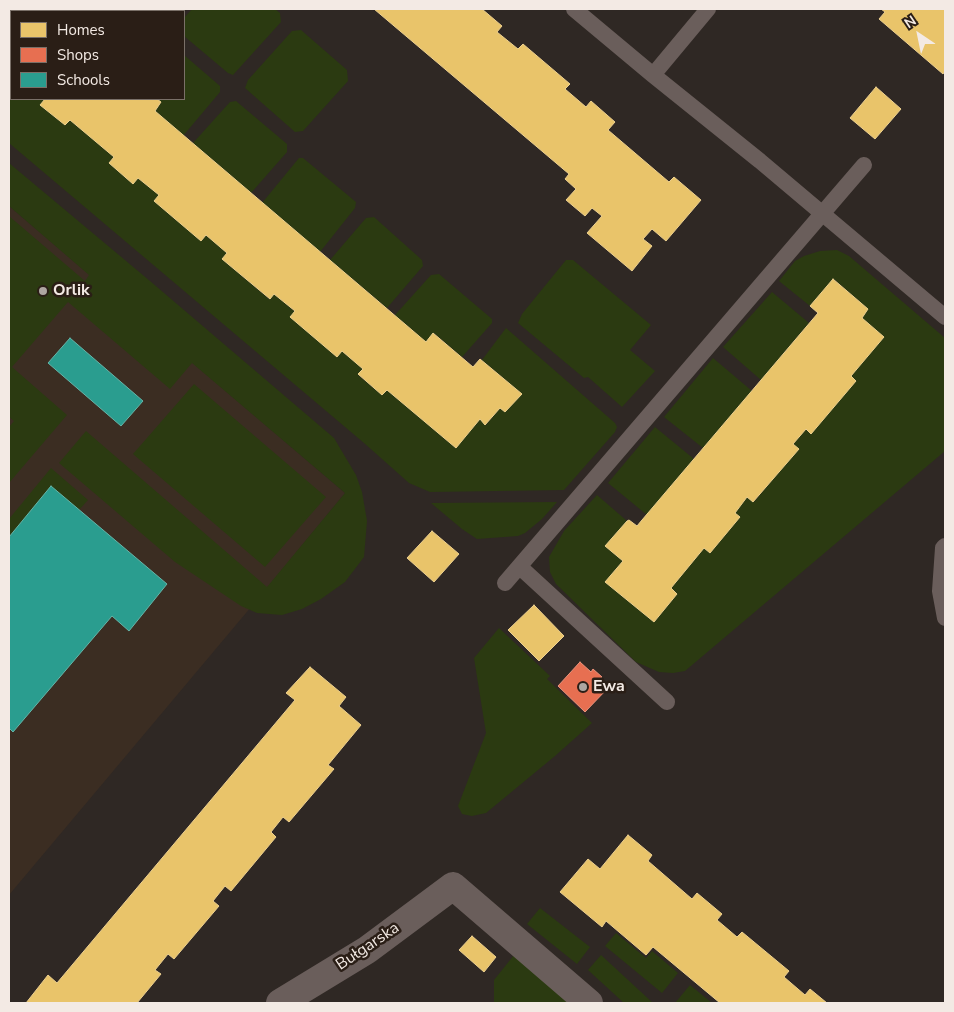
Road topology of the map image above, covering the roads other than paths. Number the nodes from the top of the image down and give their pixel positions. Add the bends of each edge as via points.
1 (574, 9) edge
2 (708, 9) edge
3 (653, 75) junction
4 (864, 165) dead end
5 (822, 214) junction
6 (945, 317) edge
7 (945, 546) edge
8 (520, 567) junction
9 (505, 583) dead end
10 (945, 618) edge
11 (667, 702) dead end
12 (280, 1003) edge
13 (589, 1003) edge

1 - 3 lane
2 - 3 lane
3 - 5 lane
4 - 5 lane
5 - 6 lane
5 - 8 lane
7 - 10 lane via 940,591
8 - 9 lane
8 - 11 lane
12 - 13 street, Bułgarska via 367,950 453,886

